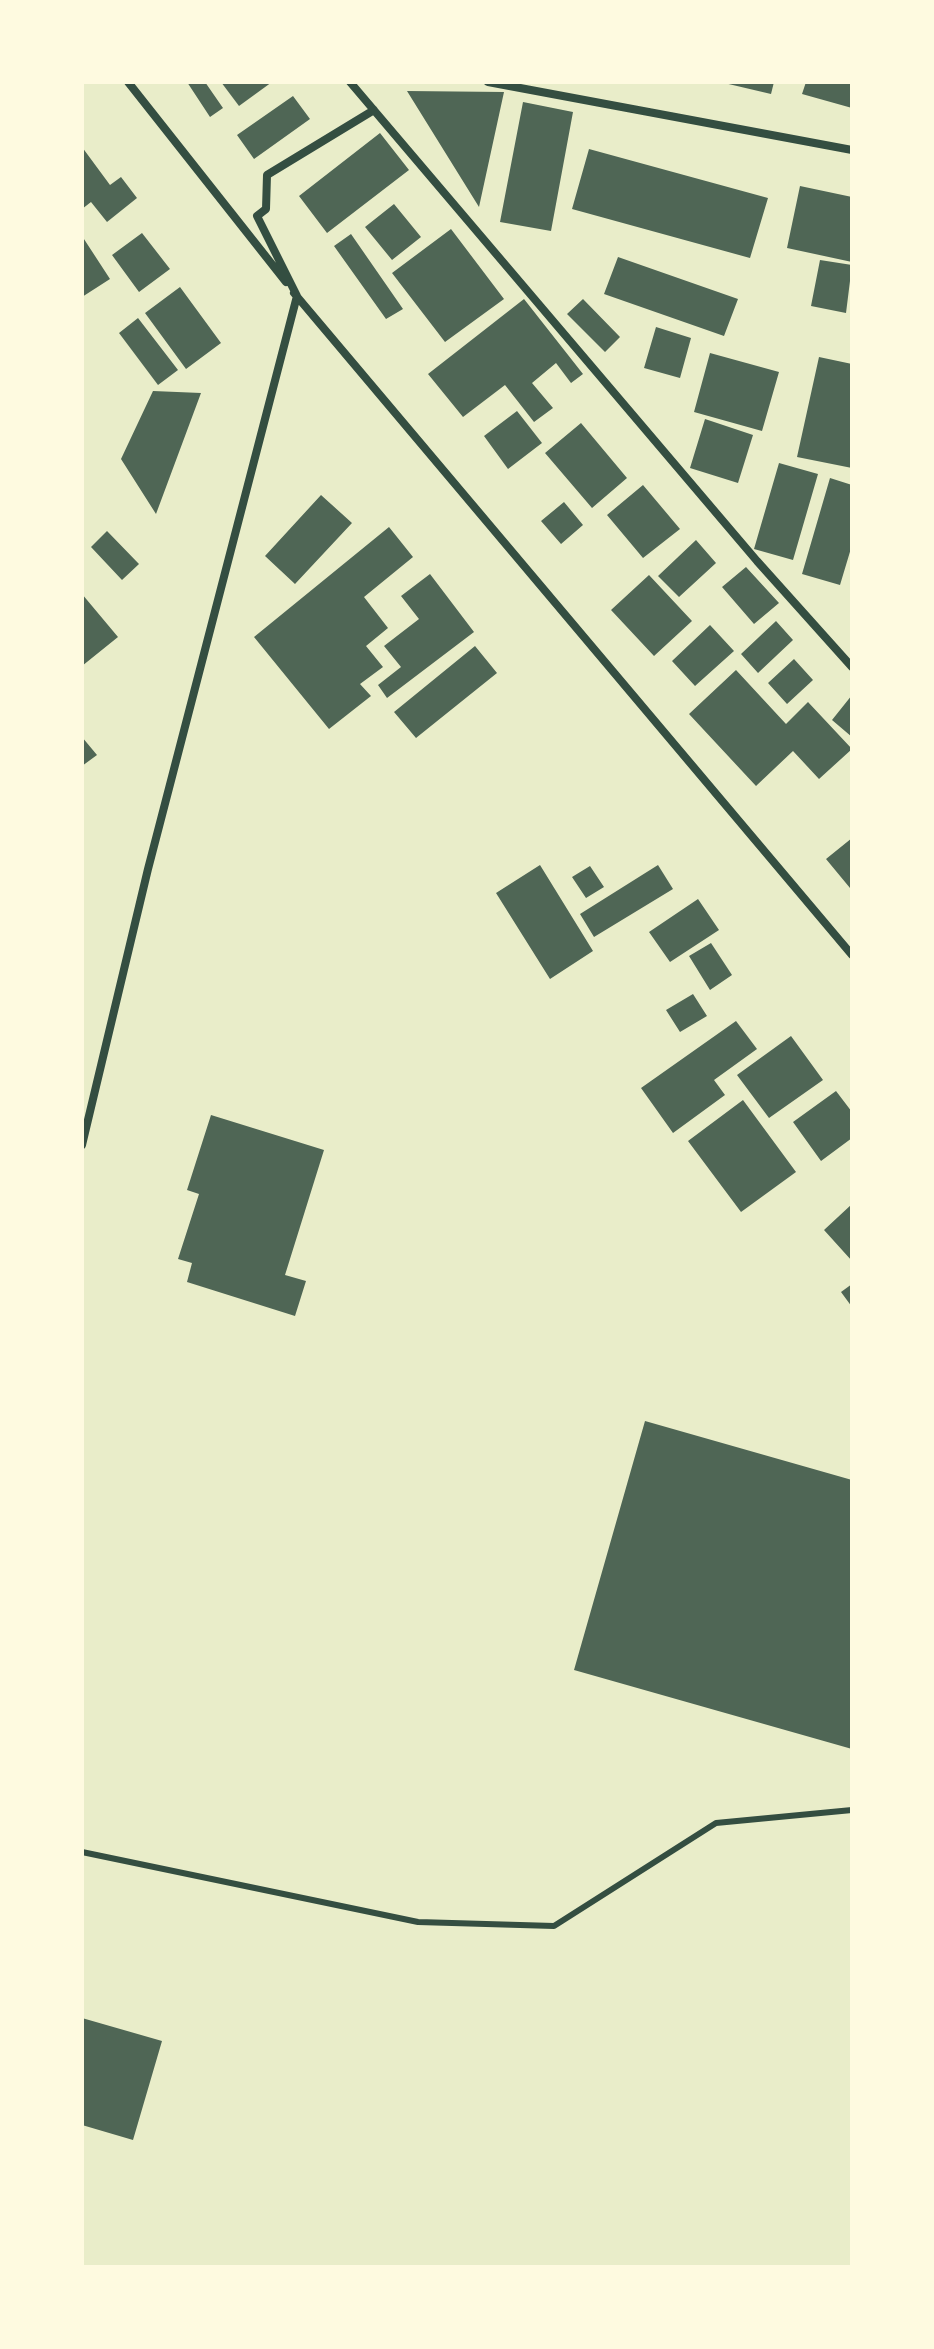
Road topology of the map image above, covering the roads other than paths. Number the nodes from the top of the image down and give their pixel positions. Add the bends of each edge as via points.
1 (128, 82) edge
2 (350, 82) edge
3 (488, 82) edge
4 (374, 110) junction
5 (852, 150) edge
6 (297, 296) junction
7 (852, 667) edge
8 (852, 955) edge
9 (82, 1145) edge
10 (852, 1810) edge
11 (82, 1852) edge

1 - 6 street
2 - 4 street
3 - 5 street
4 - 6 street via 267,175 266,209 257,216
4 - 7 street
6 - 8 street
6 - 9 street
10 - 11 lane via 716,1823 554,1926 418,1922

